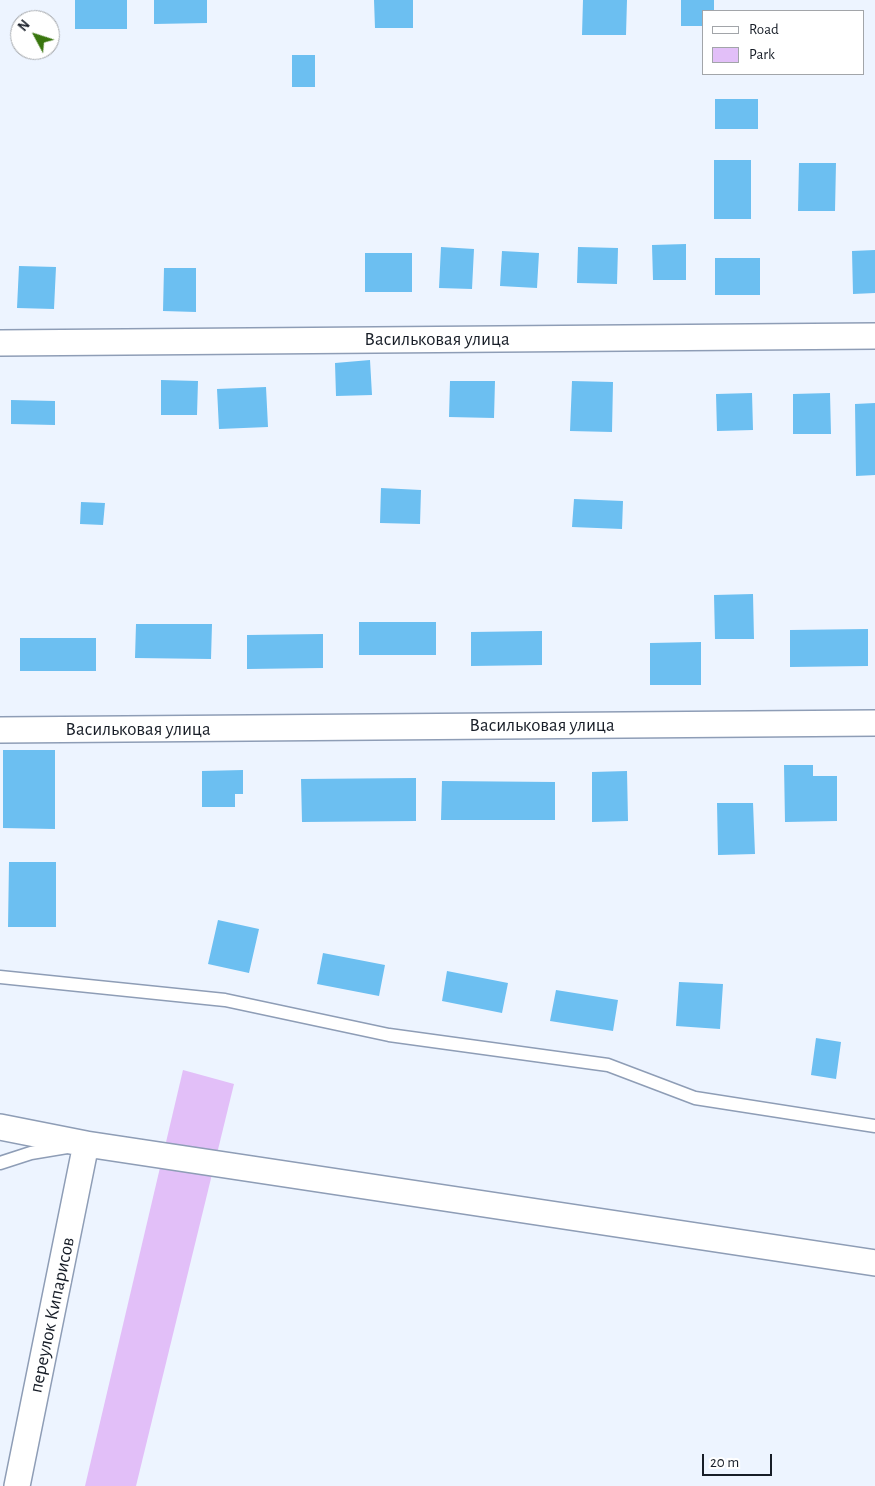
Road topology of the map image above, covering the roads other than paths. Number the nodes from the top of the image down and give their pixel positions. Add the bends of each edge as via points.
1 (875, 336) edge
2 (0, 343) edge
3 (875, 723) edge
4 (0, 730) edge
5 (0, 977) edge
6 (875, 1126) edge
7 (0, 1127) edge
8 (86, 1144) junction
9 (0, 1163) edge
10 (875, 1263) edge
11 (17, 1486) edge

1 - 2 street, Васильковая улица
3 - 4 street, Васильковая улица
5 - 6 lane via 224,1000 389,1035 608,1065 694,1098
7 - 8 street
8 - 9 lane via 31,1153
8 - 10 street
8 - 11 street, переулок Кипарисов

